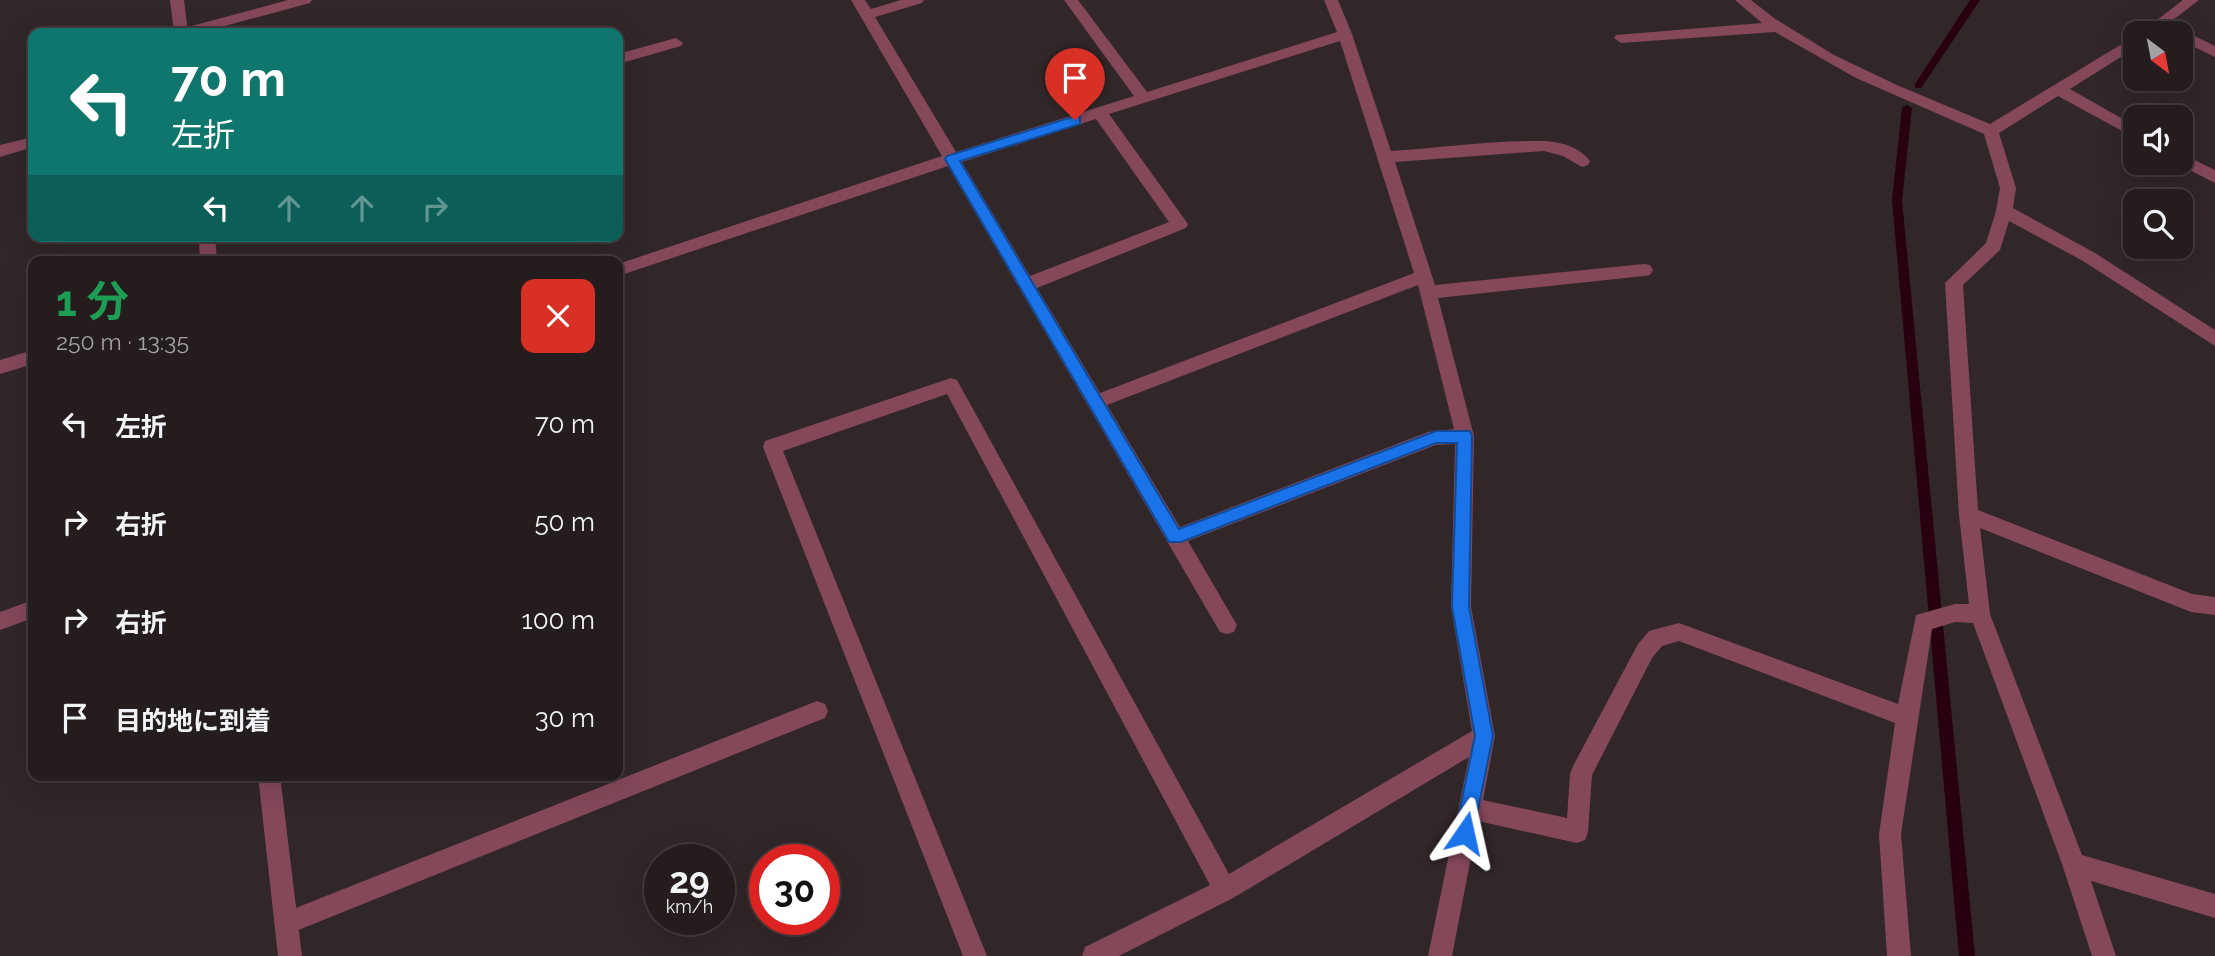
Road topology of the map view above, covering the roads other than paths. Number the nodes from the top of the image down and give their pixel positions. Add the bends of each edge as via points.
1 (177, 0) edge
2 (305, 0) edge
3 (917, 0) edge
4 (1071, 0) edge
5 (1331, 0) edge
6 (1742, 0) edge
7 (2192, 0) edge
8 (862, 7) edge
9 (2165, 21) edge
10 (1778, 27) junction
11 (181, 28) edge
12 (201, 28) edge
13 (1345, 34) junction
14 (1621, 38) dead end
15 (2193, 41) edge
16 (676, 43) dead end
17 (2123, 48) edge
18 (2215, 52) edge
19 (623, 58) edge
20 (2058, 89) junction
21 (1144, 98) junction
22 (1100, 113) junction
23 (2123, 126) edge
24 (1991, 131) junction
25 (28, 143) edge
26 (0, 151) edge
27 (1385, 158) junction
28 (952, 159) junction
29 (1582, 161) dead end
30 (2193, 165) edge
31 (2215, 177) edge
32 (2004, 211) junction
33 (623, 268) edge
34 (1644, 270) dead end
35 (1426, 284) junction
36 (1026, 285) junction
37 (2215, 339) edge
38 (28, 359) edge
39 (0, 368) edge
40 (1095, 402) junction
41 (1465, 436) junction
42 (1969, 514) junction
43 (1175, 537) junction
44 (2215, 606) edge
45 (28, 611) edge
46 (1980, 614) junction
47 (0, 621) edge
48 (1227, 625) dead end
49 (817, 711) dead end
50 (1907, 717) junction
51 (1484, 736) junction
52 (270, 781) edge
53 (1470, 808) junction
54 (2074, 864) junction
55 (1225, 890) junction
56 (2215, 906) edge
57 (286, 923) junction
58 (290, 956) edge
59 (975, 956) edge
60 (1094, 956) edge
61 (1440, 956) edge
62 (1899, 956) edge
63 (2104, 956) edge

1 - 11 street
2 - 12 street
3 - 8 street
4 - 21 street
5 - 13 street
6 - 10 street
7 - 9 street
8 - 28 street
10 - 14 street
10 - 24 street via 1808,47
13 - 21 street
13 - 27 street
15 - 18 street
16 - 19 street
17 - 20 street
20 - 23 street
20 - 24 street
21 - 22 street
22 - 28 street
22 - 36 street via 1180,224
24 - 32 street via 2008,188
25 - 26 street
27 - 29 street via 1544,146 1568,151
27 - 35 street
28 - 33 street
28 - 36 street
30 - 31 street
32 - 37 street via 2089,257
32 - 42 street via 1994,246 1954,283
34 - 35 street
35 - 40 street
35 - 41 street
36 - 40 street
38 - 39 street
40 - 43 street
41 - 43 street via 1436,437
41 - 51 street via 1461,607
42 - 44 street via 2191,603
42 - 46 street
43 - 48 street
45 - 47 street
46 - 50 street via 1955,613 1923,622
46 - 54 street
49 - 57 street
50 - 53 street via 1679,632 1656,638 1645,651 1581,774 1577,832
50 - 62 street via 1890,834
51 - 53 street
51 - 55 street
52 - 57 street
53 - 61 street
54 - 56 street
54 - 63 street
55 - 59 street via 951,385 772,447
55 - 60 street
57 - 58 street

